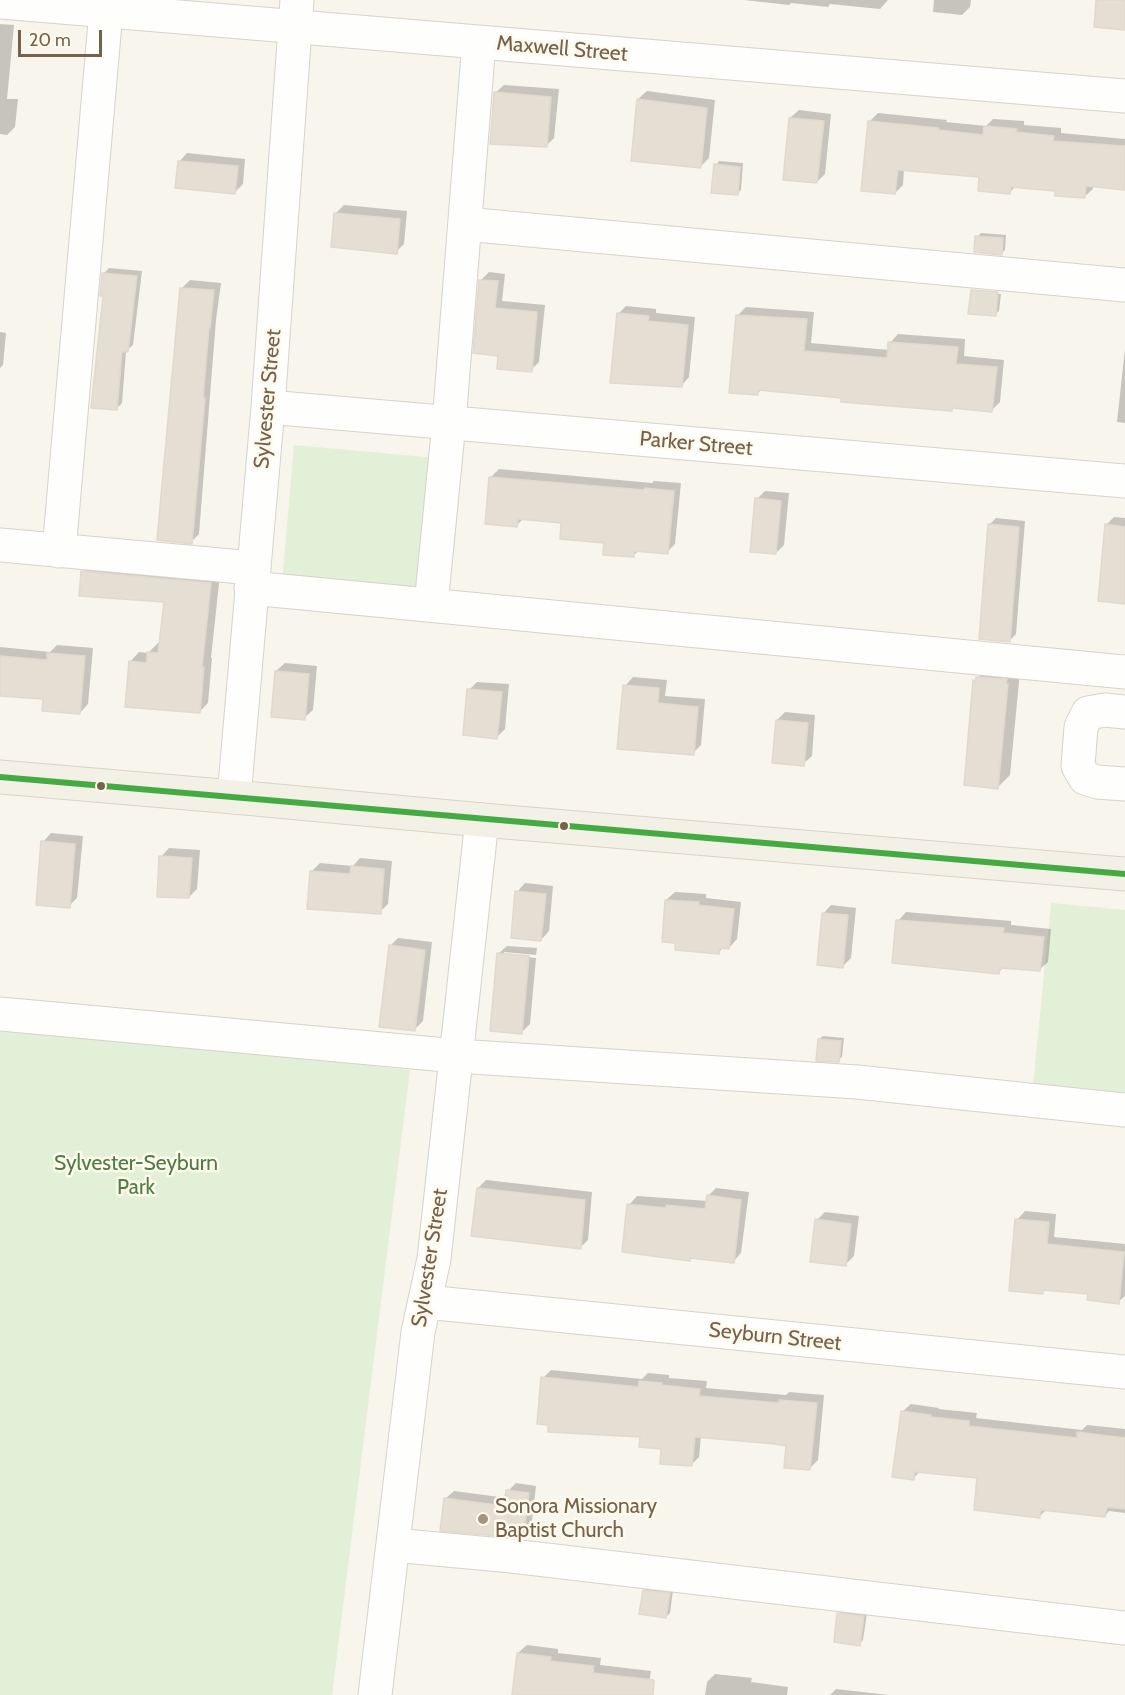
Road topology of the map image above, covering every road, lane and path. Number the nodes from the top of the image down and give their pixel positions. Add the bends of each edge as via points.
1 (0, 2) edge
2 (106, 11) junction
3 (296, 14) edge
4 (479, 42) junction
5 (1125, 96) edge
6 (465, 224) junction
7 (1125, 285) edge
8 (268, 407) junction
9 (449, 423) junction
10 (1125, 481) edge
11 (0, 545) edge
12 (59, 551) junction
13 (252, 578) junction
14 (431, 605) junction
15 (1125, 672) edge
16 (1125, 712) edge
17 (0, 777) edge
18 (1125, 784) edge
19 (234, 797) junction
20 (482, 820) junction
21 (1125, 874) edge
22 (0, 1014) edge
23 (457, 1056) junction
24 (1125, 1110) edge
25 (426, 1302) junction
26 (1125, 1372) edge
27 (393, 1545) junction
28 (1125, 1628) edge
29 (375, 1695) edge

1 - 2 street, Maxwell Street
2 - 3 street, Maxwell Street
2 - 12 street
3 - 4 street, Maxwell Street
3 - 8 street, Sylvester Street
4 - 5 street, Maxwell Street
4 - 6 street
6 - 7 street
6 - 9 street
8 - 9 street, Parker Street
8 - 13 street, Sylvester Street
9 - 10 street, Parker Street
9 - 14 street
11 - 12 street
12 - 13 street
13 - 14 street
13 - 19 street, Sylvester Street
14 - 15 street
16 - 18 street via 1088,713 1081,727 1078,766 1085,778
17 - 19 main road
19 - 20 main road
20 - 21 main road
20 - 23 street, Sylvester Street
22 - 23 street
23 - 24 street via 857,1082
23 - 25 street, Sylvester Street
25 - 26 street, Seyburn Street
25 - 27 street, Sylvester Street via 418,1332
27 - 28 street
27 - 29 street, Sylvester Street

